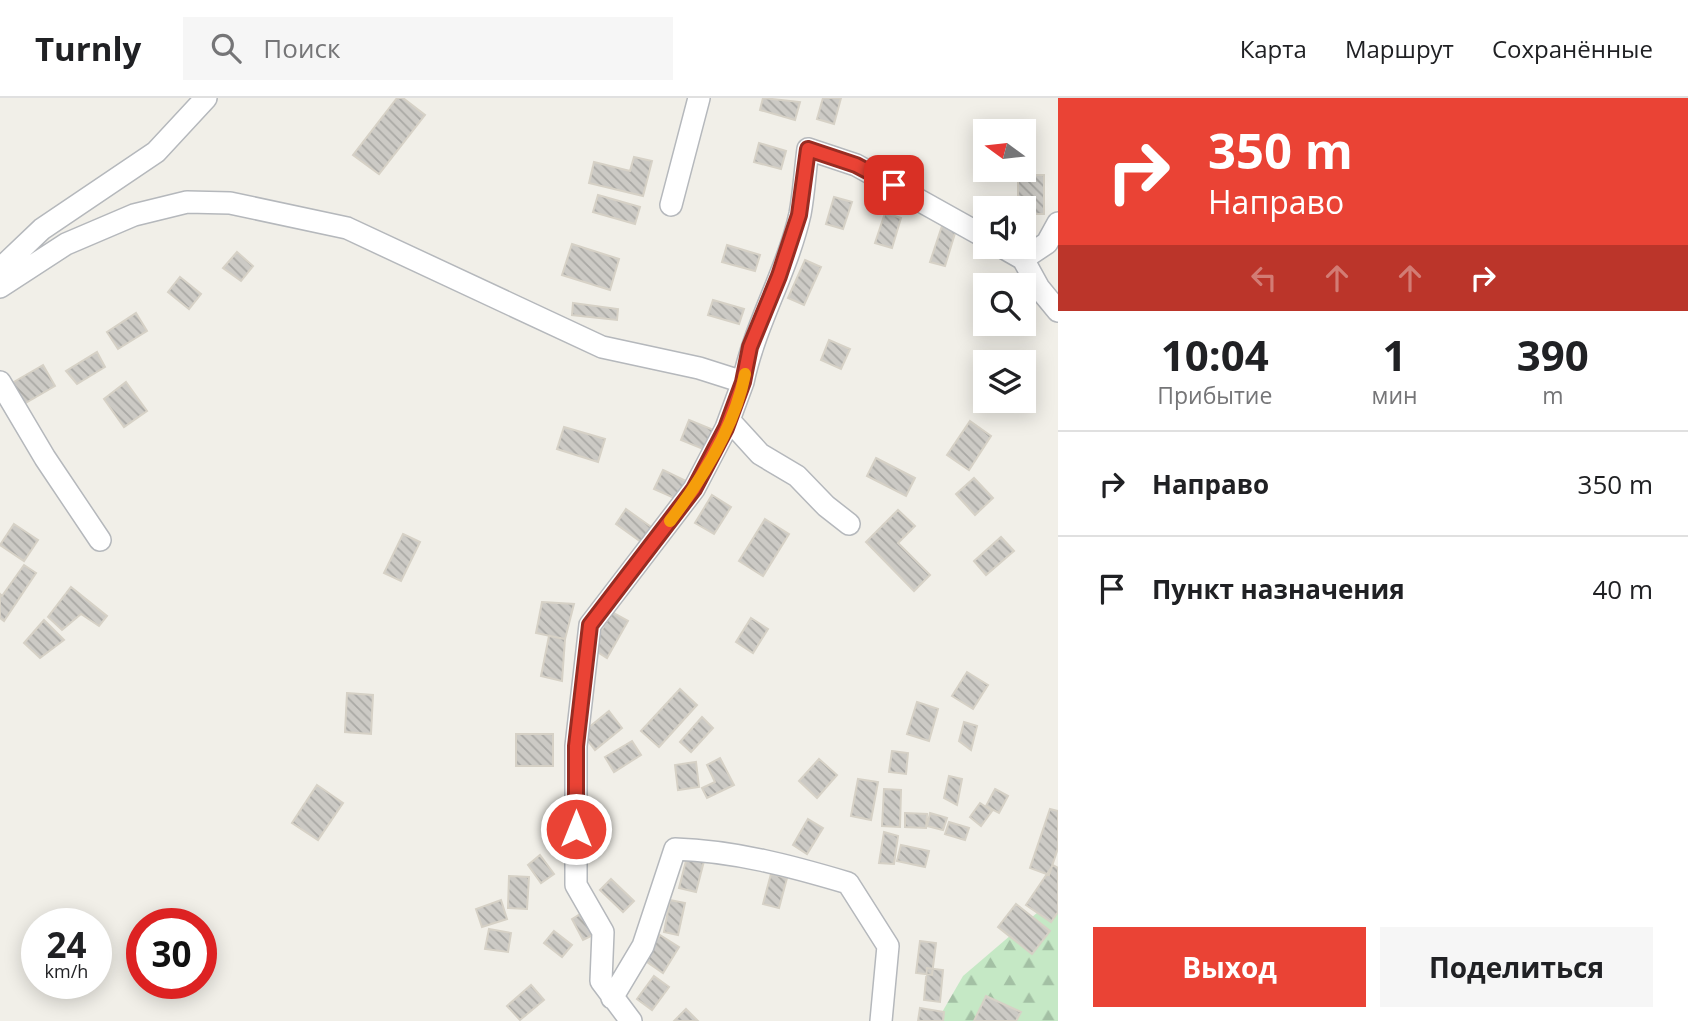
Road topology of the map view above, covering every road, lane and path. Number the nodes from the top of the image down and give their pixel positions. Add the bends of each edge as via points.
1 (206, 98) edge
2 (699, 98) edge
3 (671, 205) dead end
4 (1058, 223) edge
5 (973, 230) edge
6 (1036, 250) edge
7 (1023, 259) edge
8 (0, 269) edge
9 (0, 287) edge
10 (1058, 311) edge
11 (0, 382) edge
12 (743, 382) junction
13 (729, 421) junction
14 (849, 524) dead end
15 (100, 540) dead end
16 (612, 998) junction
17 (631, 1021) edge
18 (881, 1021) edge

1 - 8 street via 156,152 42,229
2 - 3 street
4 - 6 street via 1047,243
5 - 12 street via 856,165 808,149 799,215 750,347
7 - 10 street
9 - 12 street via 66,244 134,215 187,202 230,203 347,228 602,347
11 - 15 street
12 - 13 street
13 - 14 street via 760,454 797,475
13 - 16 street via 694,489 590,625 576,746 576,885 603,932 601,981
16 - 17 street
16 - 18 street via 643,946 675,849 715,850 848,883 888,946

